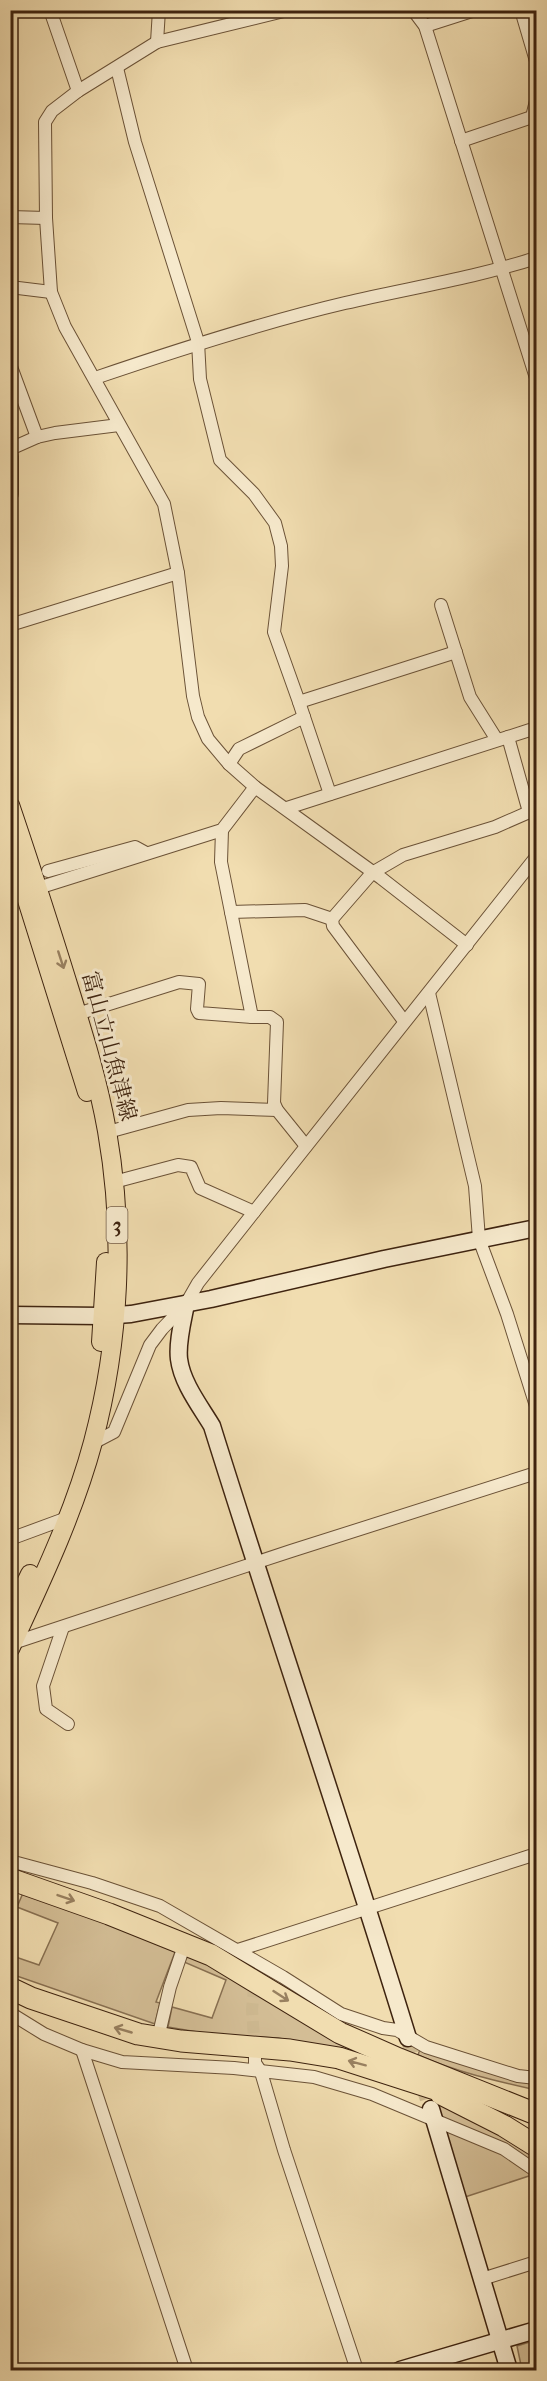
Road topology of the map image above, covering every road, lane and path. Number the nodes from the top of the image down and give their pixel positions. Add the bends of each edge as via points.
1 (50, 10) edge
2 (159, 10) edge
3 (288, 10) edge
4 (413, 10) edge
5 (476, 10) edge
6 (521, 10) edge
7 (425, 26) junction
8 (158, 42) junction
9 (537, 61) edge
10 (117, 68) junction
11 (78, 91) junction
12 (537, 101) edge
13 (461, 141) junction
14 (10, 217) edge
15 (46, 218) junction
16 (537, 258) edge
17 (501, 270) junction
18 (10, 287) edge
19 (51, 292) junction
20 (198, 342) junction
21 (10, 364) edge
22 (95, 378) junction
23 (537, 378) edge
24 (119, 425) junction
25 (37, 437) junction
26 (12, 453) edge
27 (10, 496) edge
28 (178, 573) junction
29 (441, 605) dead end
30 (10, 626) edge
31 (456, 652) junction
32 (299, 702) junction
33 (304, 717) junction
34 (537, 728) edge
35 (502, 738) junction
36 (229, 764) junction
37 (255, 787) junction
38 (330, 794) junction
39 (10, 805) edge
40 (287, 808) junction
41 (533, 811) edge
42 (222, 830) junction
43 (10, 846) edge
44 (146, 853) junction
45 (537, 857) edge
46 (48, 871) dead end
47 (372, 873) junction
48 (24, 892) edge
49 (231, 912) junction
50 (332, 919) junction
51 (467, 945) junction
52 (429, 993) junction
53 (71, 1016) junction
54 (252, 1017) junction
55 (404, 1022) junction
56 (277, 1110) junction
57 (108, 1132) junction
58 (306, 1146) junction
59 (114, 1182) junction
60 (254, 1212) junction
61 (537, 1228) edge
62 (479, 1239) junction
63 (186, 1304) junction
64 (10, 1315) edge
65 (109, 1315) junction
66 (537, 1406) edge
67 (93, 1443) junction
68 (537, 1473) edge
69 (60, 1520) junction
70 (10, 1539) edge
71 (256, 1563) junction
72 (10, 1616) edge
73 (63, 1627) junction
74 (12, 1646) edge
75 (68, 1725) dead end
76 (537, 1854) edge
77 (11, 1878) edge
78 (368, 1909) junction
79 (185, 1943) junction
80 (238, 1950) junction
81 (10, 1988) edge
82 (10, 2013) edge
83 (158, 2038) junction
84 (408, 2038) junction
85 (82, 2050) junction
86 (255, 2055) tunnel mouth
87 (261, 2072) junction
88 (421, 2077) junction
89 (537, 2078) edge
90 (537, 2098) edge
91 (432, 2114) junction
92 (537, 2114) edge
93 (537, 2125) edge
94 (537, 2146) edge
95 (537, 2171) edge
96 (537, 2262) edge
97 (482, 2279) junction
98 (537, 2330) edge
99 (502, 2341) junction
100 (188, 2370) edge
101 (357, 2370) edge
102 (400, 2370) edge
103 (509, 2370) edge

1 - 11 street
2 - 8 street
3 - 8 street
4 - 7 street
5 - 7 street
6 - 9 street
7 - 13 street
8 - 10 street
10 - 11 street
10 - 20 street via 135,142
11 - 15 street via 52,111 45,122
12 - 13 street via 532,117
13 - 17 street
14 - 15 street
15 - 19 street
16 - 17 street
17 - 20 street via 344,303
17 - 23 street
18 - 19 street
19 - 22 street via 65,327
20 - 22 street
20 - 32 street via 200,380 220,460 275,522 282,566 274,632
21 - 25 street
22 - 24 street
24 - 25 street
24 - 28 street via 164,504
25 - 26 street
26 - 27 street
28 - 30 street
28 - 36 street via 198,717 208,739
29 - 31 street
31 - 32 street
31 - 35 street via 470,697
32 - 33 street
33 - 36 street via 239,749
33 - 38 street
34 - 35 street
35 - 38 street
35 - 41 street
36 - 37 street
37 - 40 street
37 - 42 street
38 - 40 street
39 - 48 main road, 富山立山魚津線 / 3
40 - 47 street
41 - 47 street via 403,855
42 - 44 street
42 - 49 street via 220,862
43 - 48 main road, 富山立山魚津線 / 3
44 - 46 street via 135,847
44 - 48 street
45 - 51 street
47 - 50 street
47 - 51 street
48 - 53 main road, 富山立山魚津線 / 3
49 - 50 street via 305,910
49 - 54 street
50 - 55 street via 333,926
51 - 52 street
52 - 55 street
52 - 62 street via 475,1186
53 - 54 street via 179,982 199,984 199,1013
53 - 57 main road, 富山立山魚津線 / 3 via 94,1070
53 - 65 main road, 富山立山魚津線 / 3 via 96,1132
54 - 56 street via 270,1017 276,1023
55 - 58 street
56 - 57 street via 188,1110
56 - 58 street
57 - 59 main road, 富山立山魚津線 / 3
58 - 60 street
59 - 60 street via 178,1165 191,1167 200,1188
59 - 65 main road, 富山立山魚津線 / 3 via 118,1253
60 - 63 street
61 - 62 street
62 - 63 street
62 - 66 street
63 - 65 street
63 - 67 street via 150,1345 114,1432
63 - 71 street via 179,1358 182,1371 212,1426
64 - 65 street
65 - 67 main road, 富山立山魚津線 / 3 via 106,1387
65 - 69 main road, 富山立山魚津線 / 3
67 - 69 main road, 富山立山魚津線 / 3
68 - 71 street
69 - 70 street
69 - 72 main road, 富山立山魚津線 / 3
69 - 74 main road, 富山立山魚津線 / 3
71 - 73 street
71 - 78 street
73 - 74 street
73 - 75 street via 43,1686 46,1709
76 - 78 street
77 -> 79 highway
77 - 80 street via 92,1883 160,1906
78 - 80 street
78 - 84 street
79 - 83 street
79 -> 88 highway via 234,1967 340,2033
80 - 84 street via 341,2014 398,2030
83 -> 81 highway via 115,2028
82 - 85 street via 44,2034
88 -> 83 highway via 316,2054
84 - 89 street via 476,2063
85 - 87 street via 122,2062
85 - 100 street
86 - 87 street
87 - 91 street via 314,2077
87 - 101 street
88 - 90 highway
88 - 92 highway
88 - 93 highway
88 - 94 highway
91 - 95 street via 504,2149
91 - 97 street
96 - 97 street
97 - 99 street
98 - 99 street
99 - 102 street
99 - 103 street

